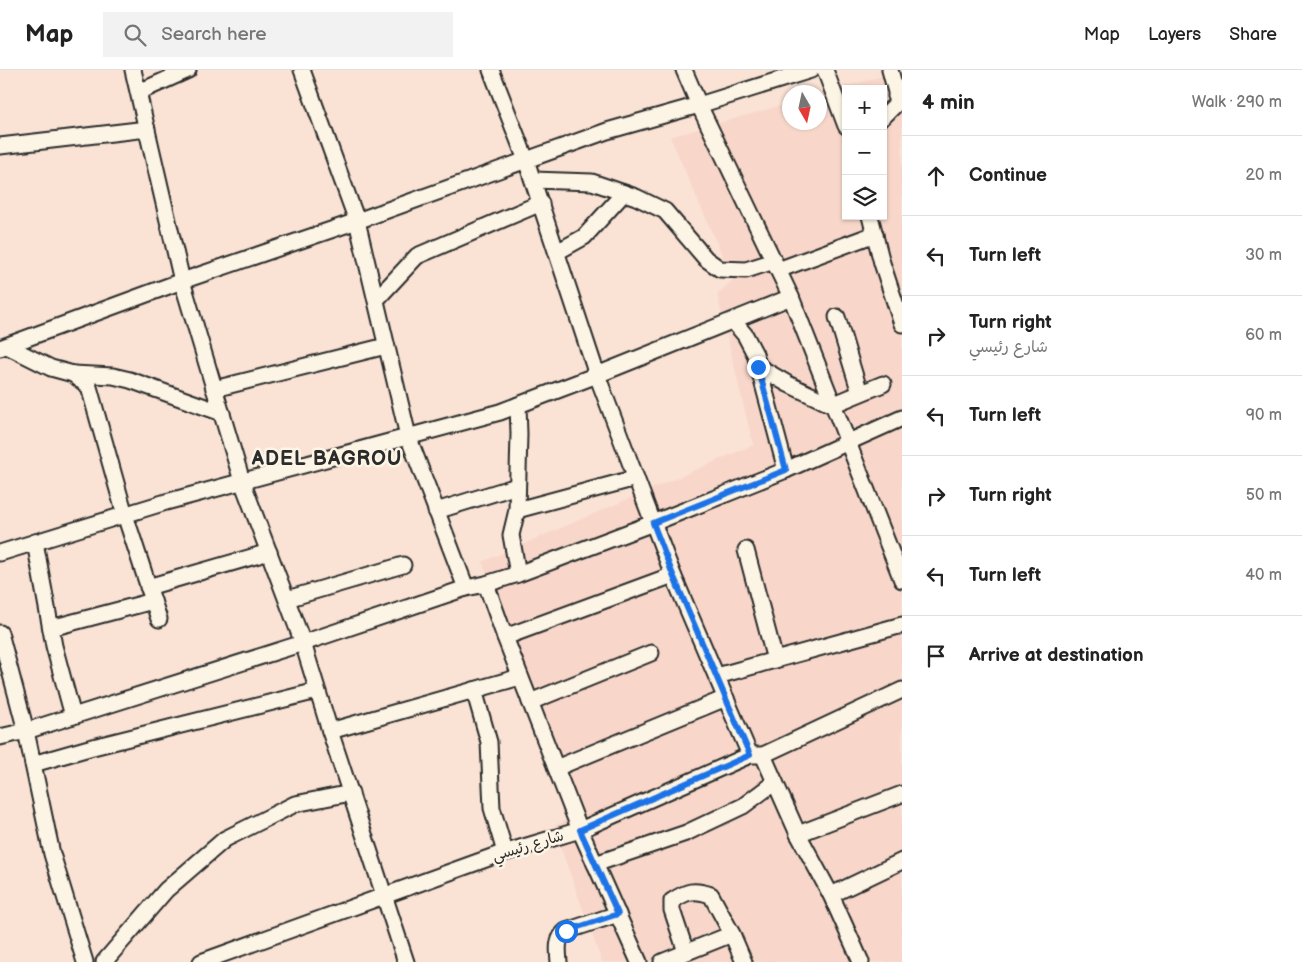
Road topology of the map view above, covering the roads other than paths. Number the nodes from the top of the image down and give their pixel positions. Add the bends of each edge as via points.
1 (134, 70) edge
2 (188, 70) edge
3 (302, 70) edge
4 (491, 70) edge
5 (684, 70) edge
6 (812, 70) edge
7 (825, 70) edge
8 (890, 70) edge
9 (139, 92) junction
10 (899, 92) edge
11 (699, 105) junction
12 (887, 113) edge
13 (842, 115) edge
14 (147, 129) junction
15 (0, 146) edge
16 (526, 160) junction
17 (533, 180) junction
18 (624, 193) junction
19 (541, 203) junction
20 (871, 220) edge
21 (357, 221) junction
22 (874, 234) junction
23 (556, 252) junction
24 (776, 266) junction
25 (182, 281) junction
26 (791, 297) junction
27 (376, 300) junction
28 (837, 317) dead end
29 (733, 321) junction
30 (902, 324) edge
31 (386, 346) junction
32 (3, 347) edge
33 (758, 367) junction
34 (73, 374) junction
35 (597, 375) junction
36 (883, 384) dead end
37 (214, 389) junction
38 (860, 393) junction
39 (832, 404) junction
40 (518, 405) junction
41 (222, 413) junction
42 (902, 418) edge
43 (408, 436) junction
44 (847, 441) junction
45 (786, 470) junction
46 (636, 478) junction
47 (242, 481) junction
48 (517, 486) junction
49 (517, 510) junction
50 (436, 511) junction
51 (124, 515) junction
52 (653, 523) junction
53 (35, 542) junction
54 (746, 550) dead end
55 (269, 552) junction
56 (0, 553) edge
57 (403, 565) dead end
58 (518, 574) junction
59 (673, 575) junction
60 (902, 580) edge
61 (486, 584) junction
62 (466, 588) junction
63 (151, 594) junction
64 (287, 600) junction
65 (159, 619) dead end
66 (902, 625) edge
67 (51, 628) junction
68 (0, 633) edge
69 (505, 637) junction
70 (303, 643) junction
71 (651, 653) dead end
72 (775, 660) junction
73 (716, 676) junction
74 (520, 677) junction
75 (474, 690) junction
76 (902, 690) edge
77 (317, 691) junction
78 (726, 698) junction
79 (530, 702) junction
80 (73, 716) junction
81 (26, 731) junction
82 (330, 731) junction
83 (0, 737) edge
84 (756, 755) junction
85 (33, 764) junction
86 (556, 768) junction
87 (775, 782) junction
88 (351, 792) junction
89 (902, 794) edge
90 (580, 830) junction
91 (798, 834) junction
92 (505, 852) junction
93 (902, 861) edge
94 (595, 864) junction
95 (831, 894) junction
96 (384, 896) junction
97 (618, 914) junction
98 (732, 934) junction
99 (686, 952) junction
100 (84, 962) edge
101 (104, 962) edge
102 (201, 962) edge
103 (406, 962) edge
104 (559, 962) edge
105 (639, 962) edge
106 (662, 962) edge
107 (744, 962) edge
108 (861, 962) edge

1 - 9 street
2 - 9 street
3 - 21 street
4 - 16 street
5 - 11 street
6 - 11 street
7 - 13 street
8 - 10 street
9 - 14 street
10 - 12 street via 896,104
11 - 16 street via 607,131
11 - 24 street
14 - 15 street
14 - 25 street
16 - 17 street
16 - 21 street
17 - 18 street via 592,182
17 - 19 street
18 - 23 street via 584,237
18 - 24 street via 665,211 706,259 720,269
19 - 23 street
19 - 27 street via 417,256
20 - 22 street
21 - 25 street
21 - 27 street
22 - 24 street
22 - 30 street
23 - 35 street
24 - 26 street
25 - 32 street
25 - 37 street
26 - 29 street
26 - 39 street
27 - 31 street
28 - 38 street
29 - 33 street via 755,354
29 - 35 street
31 - 37 street
31 - 43 street
32 - 34 street
33 - 39 street
33 - 45 street
34 - 41 street via 130,380
34 - 51 street via 89,386
35 - 40 street
35 - 46 street
36 - 38 street
37 - 41 street
38 - 39 street
39 - 44 street
40 - 43 street
40 - 48 street
41 - 47 street
42 - 44 street
43 - 47 street
43 - 50 street
44 - 45 street
44 - 60 street
45 - 52 street
46 - 49 street
46 - 52 street
47 - 51 street
47 - 55 street
48 - 49 street
48 - 50 street
49 - 58 street via 511,535
50 - 62 street
51 - 53 street
51 - 63 street
52 - 58 street
52 - 59 street
53 - 56 street
53 - 67 street
54 - 72 street
55 - 63 street
55 - 64 street
57 - 64 street
58 - 61 street
59 - 69 street
59 - 73 street
61 - 62 street
61 - 69 street
62 - 70 street
63 - 65 street
63 - 67 street
64 - 70 street
66 - 72 street
67 - 80 street
68 - 81 street
69 - 74 street
70 - 77 street
70 - 80 street
71 - 79 street
72 - 73 street
73 - 78 street
74 - 75 street
74 - 79 street
75 - 82 street
75 - 92 street via 489,742 492,808
76 - 84 street, شارع رئيسي
77 - 82 street
77 - 85 street
78 - 84 street
78 - 86 street
79 - 86 street
80 - 81 street
81 - 83 street
81 - 85 street
82 - 88 street
84 - 87 street
84 - 90 street, شارع رئيسي
85 - 100 street via 52,854
86 - 90 street
87 - 91 street
87 - 94 street via 744,806 686,833
88 - 96 street
88 - 101 street via 295,804 225,840 166,890
89 - 91 street
90 - 92 street, شارع رئيسي
90 - 94 street
91 - 95 street
92 - 96 street, شارع رئيسي
93 - 95 street
94 - 97 street
95 - 108 street
96 - 102 street, شارع رئيسي
96 - 103 street
97 - 104 street via 561,934
97 - 105 street
98 - 99 street
98 - 99 street via 711,895 698,891 683,893 672,901 672,910
98 - 107 street
99 - 106 street

